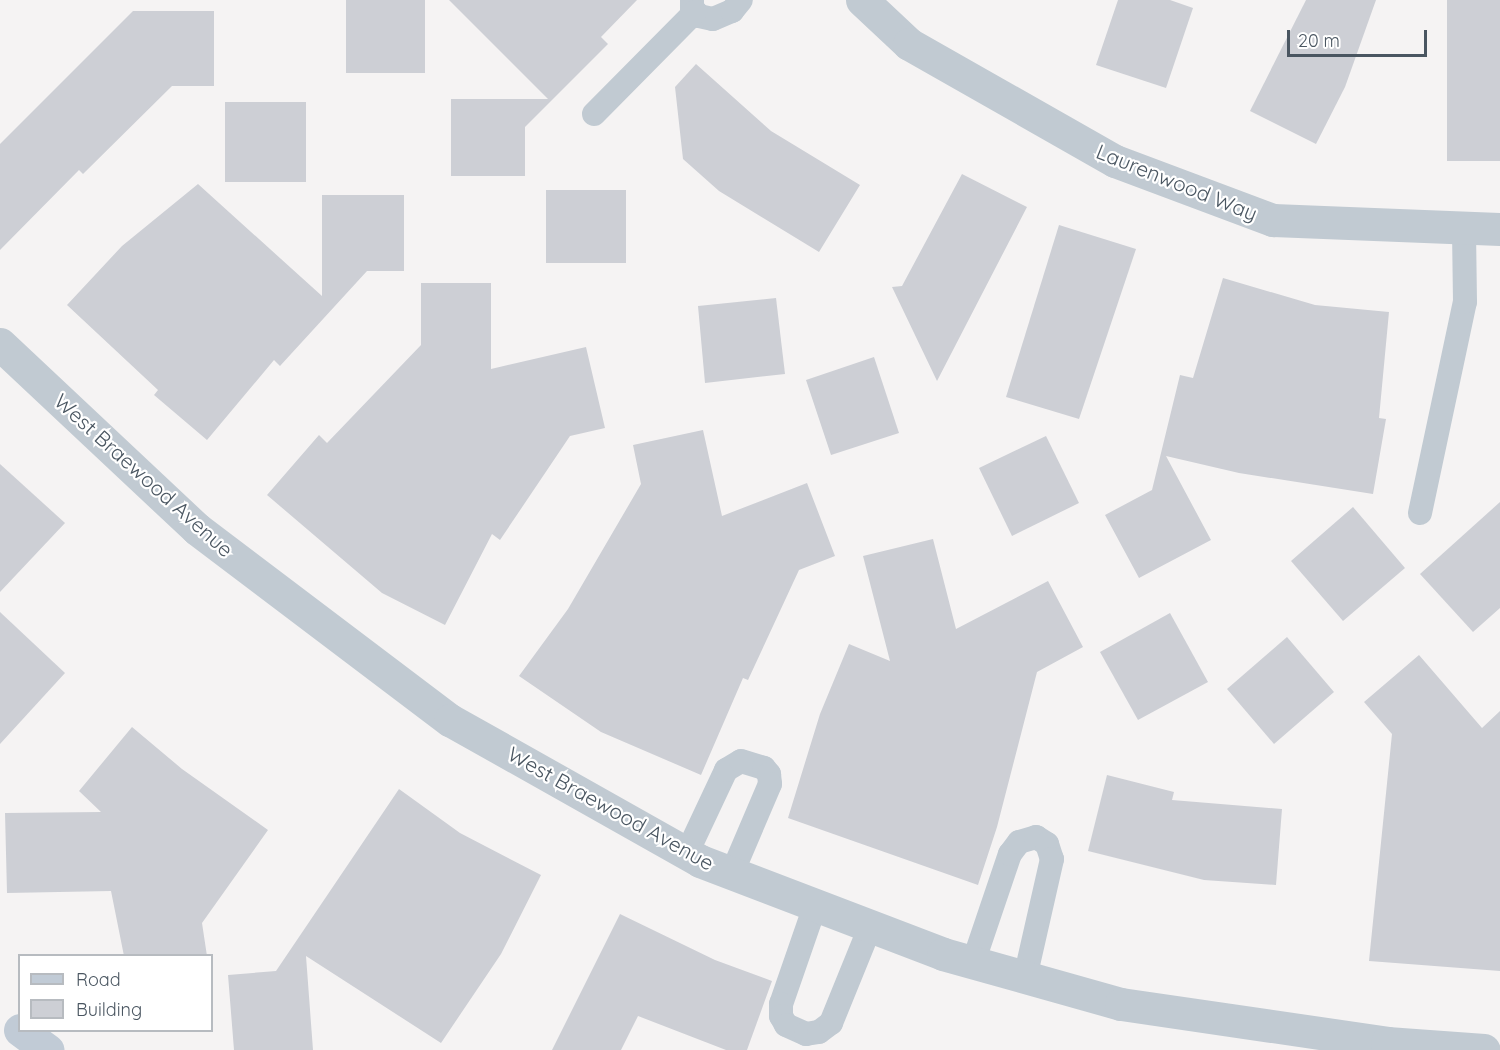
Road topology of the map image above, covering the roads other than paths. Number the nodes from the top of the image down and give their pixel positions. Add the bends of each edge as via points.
1 (741, 0) edge
2 (862, 0) edge
3 (693, 6) edge
4 (594, 114) dead end
5 (1464, 228) junction
6 (1500, 230) edge
7 (0, 344) edge
8 (1420, 513) dead end
9 (687, 853) junction
10 (732, 873) junction
11 (815, 906) junction
12 (870, 927) junction
13 (973, 963) junction
14 (1025, 978) junction
15 (0, 1017) edge
16 (18, 1029) edge
17 (23, 1032) edge
18 (48, 1050) edge
19 (1485, 1050) edge

1 - 3 lane via 732,11 712,19
2 - 5 street, Laurenwood Way via 909,44 1115,161 1273,220
3 - 4 lane
5 - 6 street, Laurenwood Way
5 - 8 lane via 1465,302
7 - 9 street, West Braewood Avenue via 197,529 450,720
9 - 10 street, West Braewood Avenue
9 - 10 lane via 726,770 741,761 764,768 770,784
10 - 11 street, West Braewood Avenue
11 - 12 street, West Braewood Avenue
11 - 12 lane via 781,1004 781,1017 786,1025 806,1034 819,1032 831,1023
12 - 13 street, West Braewood Avenue
13 - 14 street, West Braewood Avenue
13 - 14 lane via 1010,854 1019,842 1035,837 1047,844 1052,859
14 - 19 street, West Braewood Avenue via 1121,1004 1387,1043
15 - 16 street
17 - 18 street

